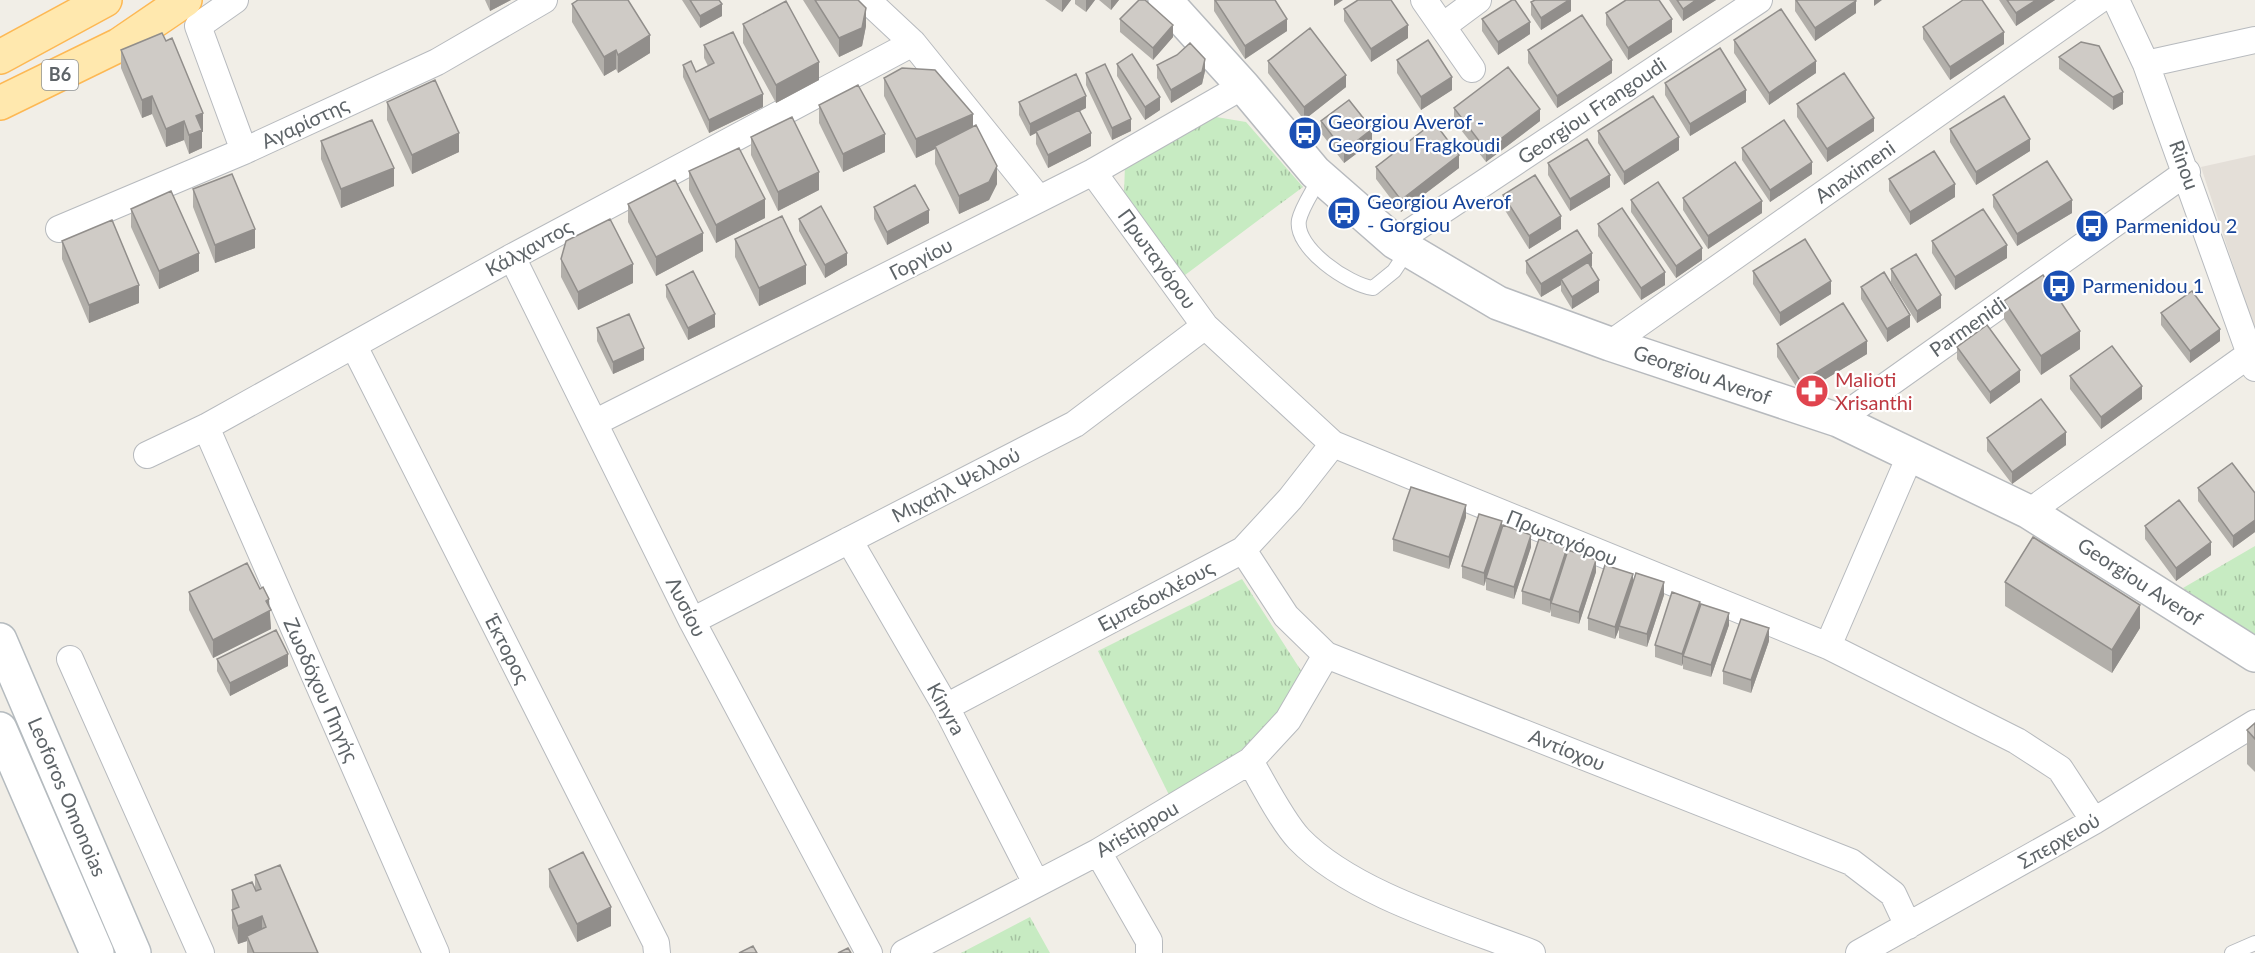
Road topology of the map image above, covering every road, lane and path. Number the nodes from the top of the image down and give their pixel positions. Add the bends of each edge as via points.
1 (105, 0) edge
2 (185, 0) edge
3 (235, 0) edge
4 (544, 0) edge
5 (867, 0) edge
6 (1165, 0) edge
7 (1424, 0) edge
8 (1478, 0) edge
9 (1758, 0) edge
10 (2099, 0) edge
11 (2116, 0) edge
12 (1443, 26) junction
13 (2255, 40) edge
14 (913, 44) junction
15 (0, 57) edge
16 (2146, 64) junction
17 (1472, 69) dead end
18 (1243, 86) junction
19 (0, 103) edge
20 (244, 151) junction
21 (1094, 172) junction
22 (2187, 172) junction
23 (1318, 175) junction
24 (1039, 199) junction
25 (59, 229) dead end
26 (1402, 246) junction
27 (512, 257) junction
28 (1204, 326) junction
29 (1610, 344) junction
30 (354, 346) junction
31 (2252, 361) edge
32 (1838, 420) junction
33 (594, 423) junction
34 (206, 427) junction
35 (1333, 444) junction
36 (147, 455) dead end
37 (1910, 456) junction
38 (2029, 512) junction
39 (849, 540) junction
40 (1243, 550) junction
41 (692, 621) junction
42 (0, 640) edge
43 (1828, 646) junction
44 (1326, 655) junction
45 (2255, 656) edge
46 (70, 659) dead end
47 (946, 707) junction
48 (2255, 723) edge
49 (0, 729) edge
50 (1250, 761) junction
51 (2094, 821) junction
52 (1098, 852) junction
53 (1036, 883) junction
54 (1908, 926) junction
55 (2255, 943) edge
56 (97, 953) edge
57 (134, 953) edge
58 (201, 953) edge
59 (436, 953) edge
60 (657, 953) edge
61 (869, 953) edge
62 (904, 953) edge
63 (1149, 953) edge
64 (1532, 953) edge
65 (1859, 953) edge
66 (2232, 953) edge

1 - 15 main road, B6
2 - 19 main road, B6 via 119,45
3 - 20 street via 198,26
4 - 20 street, Αγαρίστης via 436,62
5 - 14 street
6 - 18 street, Georgiou Averof
7 - 12 street
8 - 12 street
9 - 26 street, Georgiou Frangoudi
10 - 29 street, Anaximeni
11 - 16 street, Rinou
12 - 17 street
13 - 16 street
14 - 24 street
14 - 27 street, Κάλχαντος
16 - 22 street, Rinou
18 - 21 street, Γοργίου
18 - 23 street, Georgiou Averof
20 - 25 street, Αγαρίστης
21 - 24 street, Γοργίου
21 - 28 street, Πρωταγόρου
22 - 31 street, Rinou
22 - 32 street, Parmenidi
23 - 26 street, Georgiou Averof
23 - 26 lane via 1299,219 1300,238 1308,249 1360,287 1373,288 1394,271
24 - 33 street, Γοργίου
26 - 29 street, Georgiou Averof via 1498,303
27 - 30 street, Κάλχαντος
27 - 33 street, Λυσίου
28 - 35 street, Πρωταγόρου
28 - 39 street, Μιχαήλ Ψελλού via 1075,424
29 - 32 street, Georgiou Averof
30 - 34 street, Κάλχαντος
30 - 60 street, Έκτορος via 656,943
31 - 38 street
32 - 37 street, Georgiou Averof
33 - 41 street, Λυσίου
34 - 36 street, Κάλχαντος
34 - 59 street, Ζωοδόχου Πηγής
35 - 40 street, Εμπεδοκλέους via 1290,500
35 - 43 street, Πρωταγόρου
37 - 38 street, Georgiou Averof
37 - 43 street
38 - 45 street, Georgiou Averof
39 - 41 street, Μιχαήλ Ψελλού
39 - 47 street, Kinyra
40 - 44 street, Αντίοχου via 1286,616
40 - 47 street, Εμπεδοκλέους
41 - 61 street, Λυσίου
42 - 57 street, Leoforos Omonoias
43 - 51 street, Πρωταγόρου via 2017,741 2060,769
44 - 50 street, Aristippou via 1288,720
44 - 54 street, Αντίοχου via 1851,862 1893,894
46 - 58 street
47 - 53 street, Kinyra
48 - 51 street, Σπερχειού
49 - 56 street, Leoforos Omonoias
50 - 52 street, Aristippou
50 - 64 street via 1298,838 1345,876
51 - 54 street, Σπερχειού
52 - 53 street, Aristippou
52 - 63 street via 1149,941
53 - 62 street, Aristippou
54 - 65 street, Σπερχειού
55 - 66 lane

